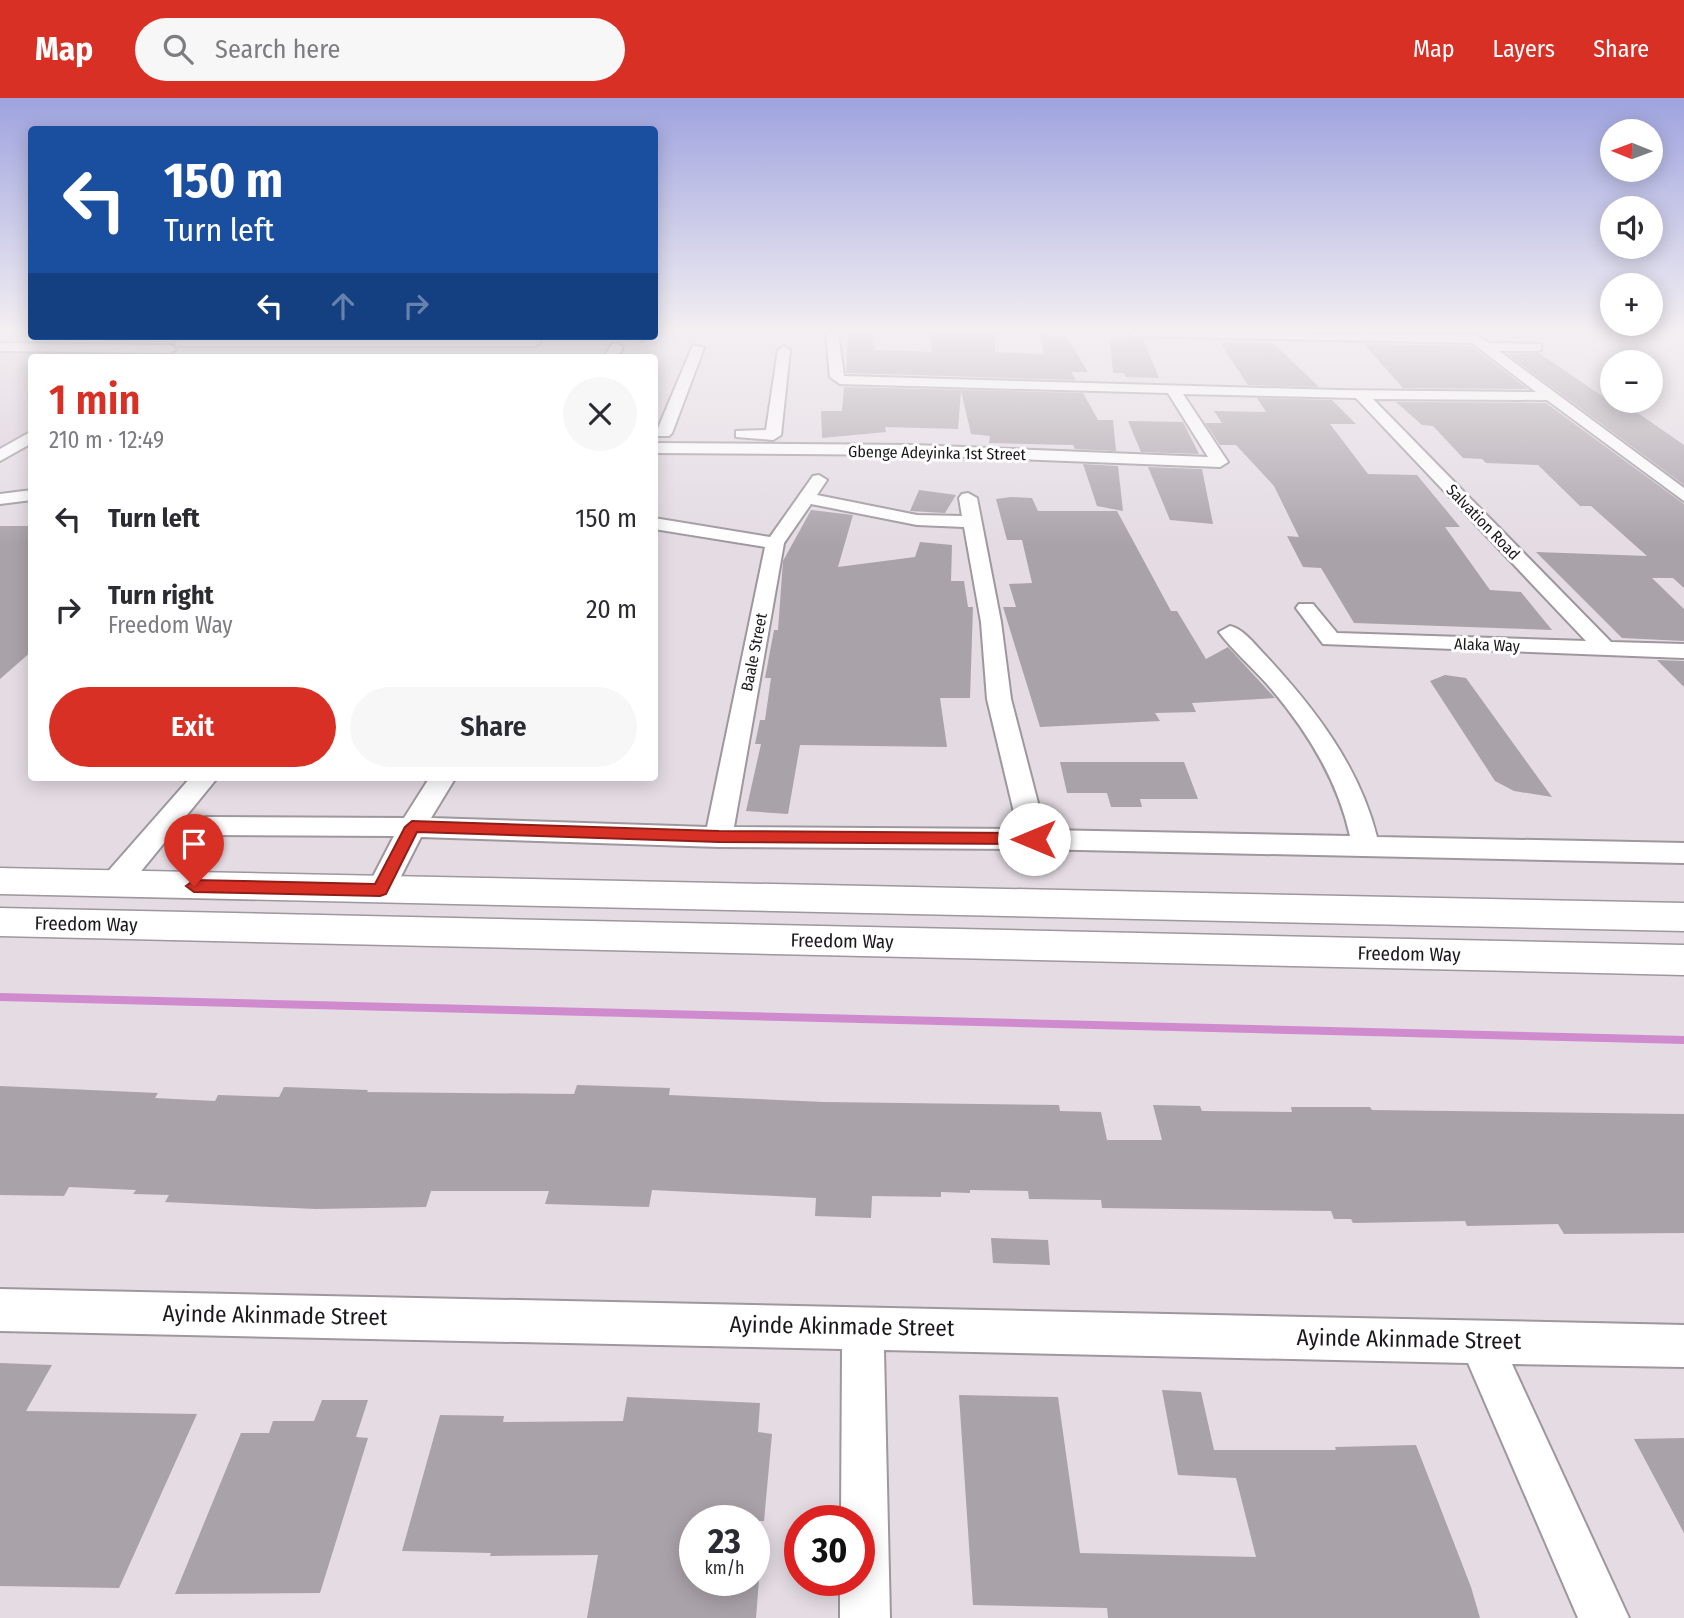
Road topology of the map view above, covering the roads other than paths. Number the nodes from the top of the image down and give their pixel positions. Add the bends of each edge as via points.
1 (674, 403) edge
2 (778, 403) edge
3 (1181, 403) edge
4 (1369, 403) edge
5 (1563, 403) edge
6 (658, 438) edge
7 (28, 441) edge
8 (0, 456) edge
9 (819, 480) dead end
10 (28, 496) edge
11 (1684, 496) edge
12 (806, 498) junction
13 (968, 498) dead end
14 (0, 499) edge
15 (972, 522) junction
16 (658, 524) edge
17 (775, 543) junction
18 (1306, 608) dead end
19 (1230, 632) dead end
20 (1606, 649) junction
21 (1684, 651) edge
22 (202, 781) edge
23 (441, 781) edge
24 (207, 827) dead end
25 (412, 827) junction
26 (719, 837) junction
27 (1034, 839) junction
28 (1366, 846) junction
29 (1684, 853) edge
30 (0, 881) edge
31 (114, 884) junction
32 (380, 890) junction
33 (1684, 917) edge
34 (0, 922) edge
35 (1684, 960) edge
36 (0, 1310) edge
37 (863, 1326) junction
38 (1480, 1341) junction
39 (1684, 1346) edge
40 (865, 1618) edge
41 (1604, 1618) edge

1 - 6 street
2 - 6 street via 774,435
3 - 6 street, Gbenge Adeyinka 1st Street via 1220,462
4 - 20 street, Salvation Road
5 - 11 street
7 - 8 street
9 - 12 street, Baale Street
10 - 14 street
12 - 15 street via 917,520
12 - 17 street, Baale Street
13 - 15 street
15 - 27 street via 991,622 999,699
16 - 17 street
17 - 26 street, Baale Street
18 - 20 street, Alaka Way via 1331,639
19 - 28 street via 1320,735 1347,784 1363,824
20 - 21 street, Alaka Way
22 - 31 street
23 - 25 street
24 - 25 street
25 - 26 street
25 - 32 street
26 - 27 street
27 - 28 street
28 - 29 street
30 - 31 main road
31 - 32 main road
32 - 33 main road
34 - 35 main road, Freedom Way
36 - 37 street, Ayinde Akinmade Street
37 - 38 street, Ayinde Akinmade Street
37 - 40 street
38 - 39 street, Ayinde Akinmade Street
38 - 41 street

